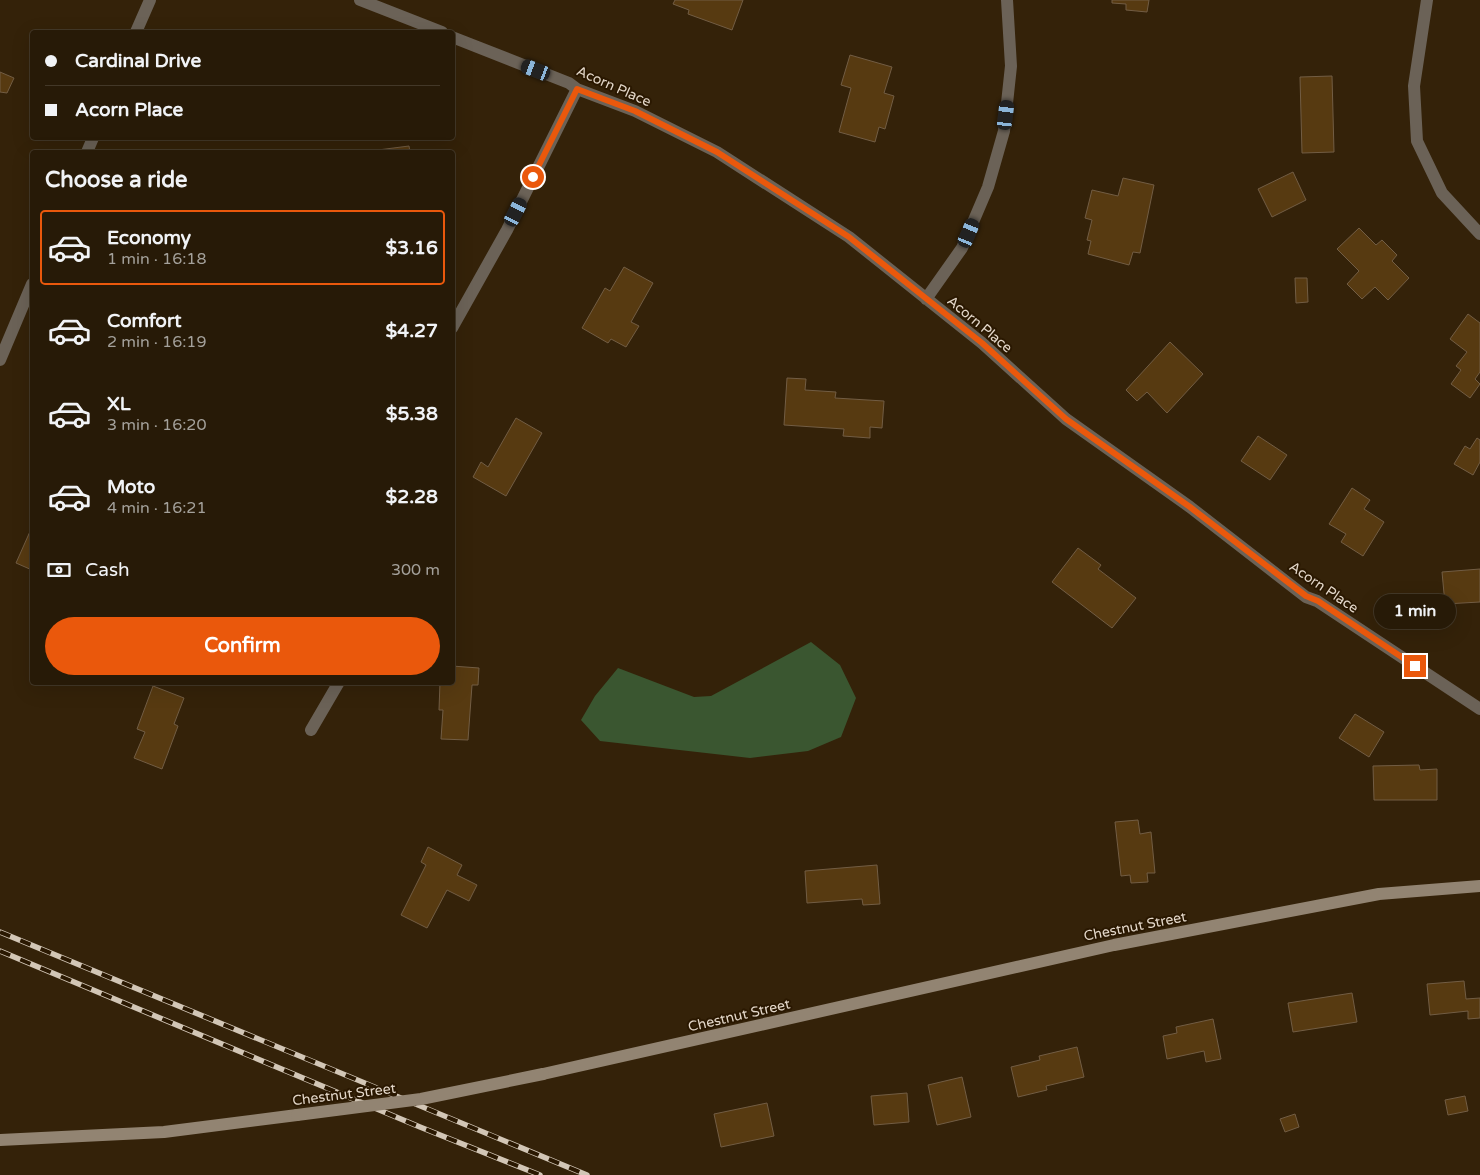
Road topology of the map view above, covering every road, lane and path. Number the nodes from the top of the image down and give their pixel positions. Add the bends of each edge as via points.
1 (150, 0) edge
2 (360, 0) edge
3 (1007, 0) edge
4 (1427, 0) edge
5 (137, 30) edge
6 (437, 30) edge
7 (455, 38) edge
8 (577, 89) junction
9 (1480, 234) edge
10 (30, 289) edge
11 (926, 299) junction
12 (455, 323) edge
13 (0, 360) edge
14 (338, 685) edge
15 (1480, 709) edge
16 (311, 730) dead end
17 (1480, 886) edge
18 (0, 1140) edge

1 - 5 street
2 - 6 street
3 - 11 street via 1011,66 1004,131 988,187 962,248
4 - 9 street via 1414,86 1417,141 1442,193
7 - 8 street, Acorn Place
8 - 11 street, Acorn Place via 635,111 717,152 849,237
8 - 12 street via 507,230
10 - 13 street
11 - 15 street, Acorn Place via 982,343 1066,419 1190,507 1306,596
14 - 16 street
17 - 18 main road, Chestnut Street, bridge via 1379,894 1114,945 421,1099 164,1132

